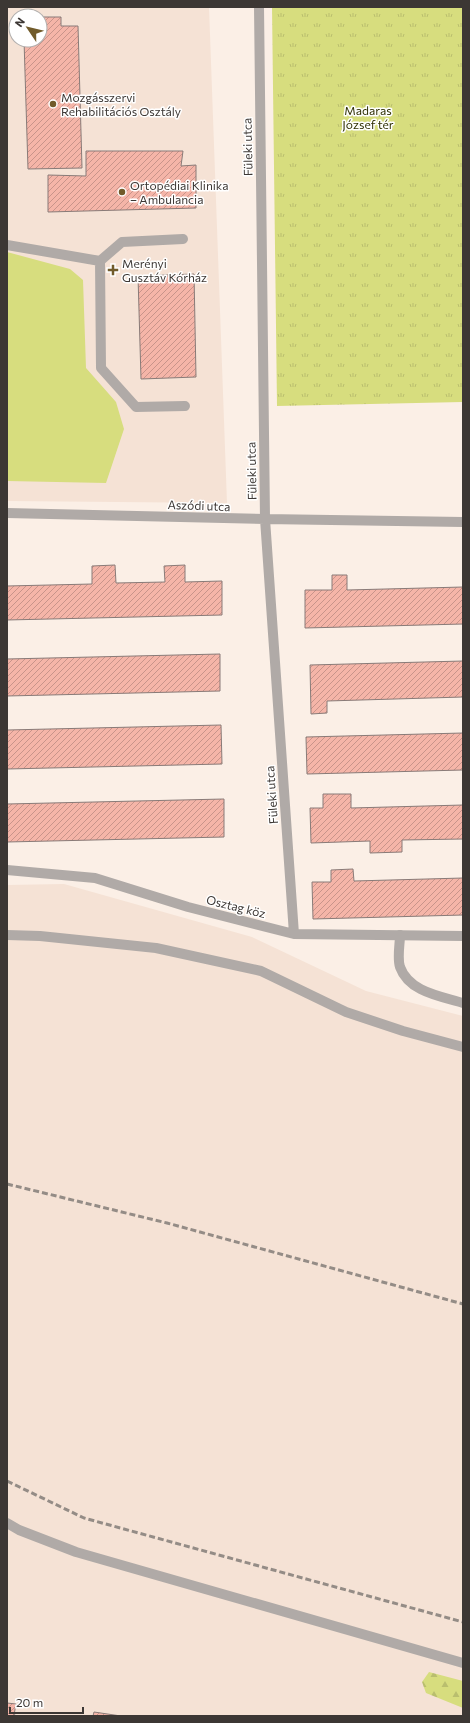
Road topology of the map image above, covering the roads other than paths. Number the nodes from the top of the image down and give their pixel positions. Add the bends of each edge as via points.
1 (259, 7) edge
2 (183, 239) dead end
3 (7, 245) edge
4 (100, 261) junction
5 (185, 406) dead end
6 (7, 513) edge
7 (265, 519) junction
8 (463, 522) edge
9 (7, 870) edge
10 (7, 934) edge
11 (294, 934) junction
12 (400, 935) junction
13 (463, 936) edge
14 (463, 1003) edge
15 (463, 1047) edge
16 (7, 1523) edge
17 (463, 1663) edge

1 - 7 street, Füleki utca
2 - 4 street via 122,242
3 - 4 street
4 - 5 street via 101,368 136,407
6 - 7 street, Aszódi utca
7 - 8 street, Aszódi utca
7 - 11 street, Füleki utca
9 - 11 street, Osztag köz via 95,878 188,907
10 - 15 street via 156,948 261,971 346,1012
11 - 12 street, Osztag köz
12 - 13 street, Osztag köz
12 - 14 street via 400,965 406,978 420,990
16 - 17 street via 76,1552

